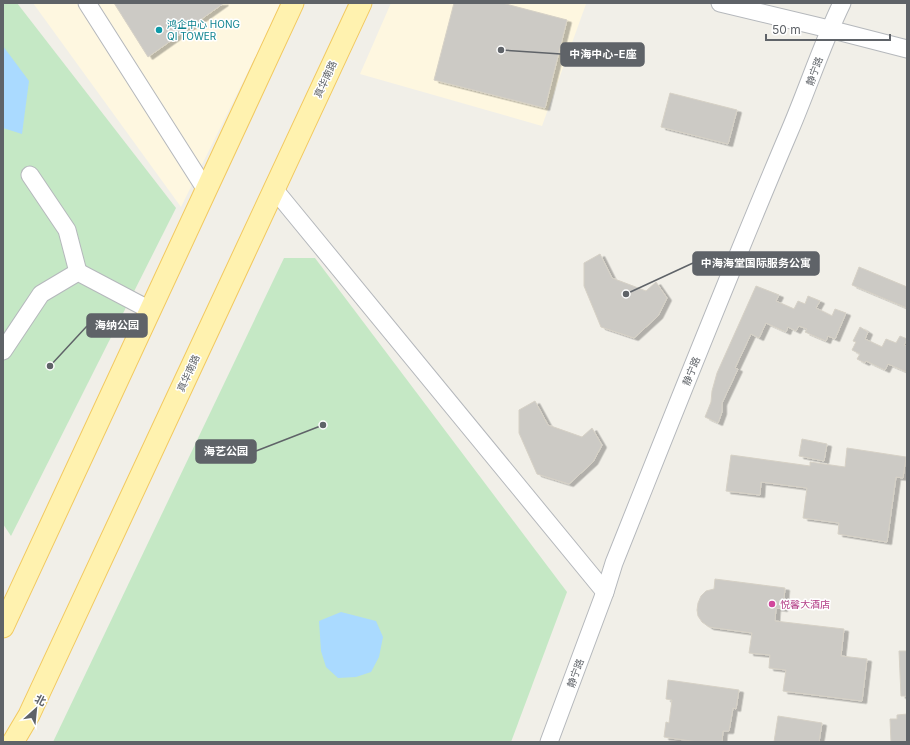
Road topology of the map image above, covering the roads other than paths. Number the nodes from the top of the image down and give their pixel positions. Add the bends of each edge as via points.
1 (87, 3) edge
2 (293, 3) edge
3 (361, 3) edge
4 (720, 3) edge
5 (842, 3) edge
6 (829, 29) junction
7 (907, 49) edge
8 (30, 175) dead end
9 (274, 189) junction
10 (206, 190) junction
11 (78, 272) junction
12 (150, 310) junction
13 (3, 352) edge
14 (605, 592) junction
15 (3, 627) edge
16 (13, 742) edge
17 (549, 742) edge

1 - 10 street
2 - 10 main road
3 - 9 main road, 真华南路
4 - 6 street
5 - 6 street, 静宁路
6 - 7 street
6 - 14 street, 静宁路 via 802,103 738,252 614,563
8 - 11 street via 67,230
9 - 14 street
9 - 16 main road, 真华南路 via 32,708
10 - 12 main road
11 - 12 street
11 - 13 street via 41,294
12 - 15 main road
14 - 17 street, 静宁路

